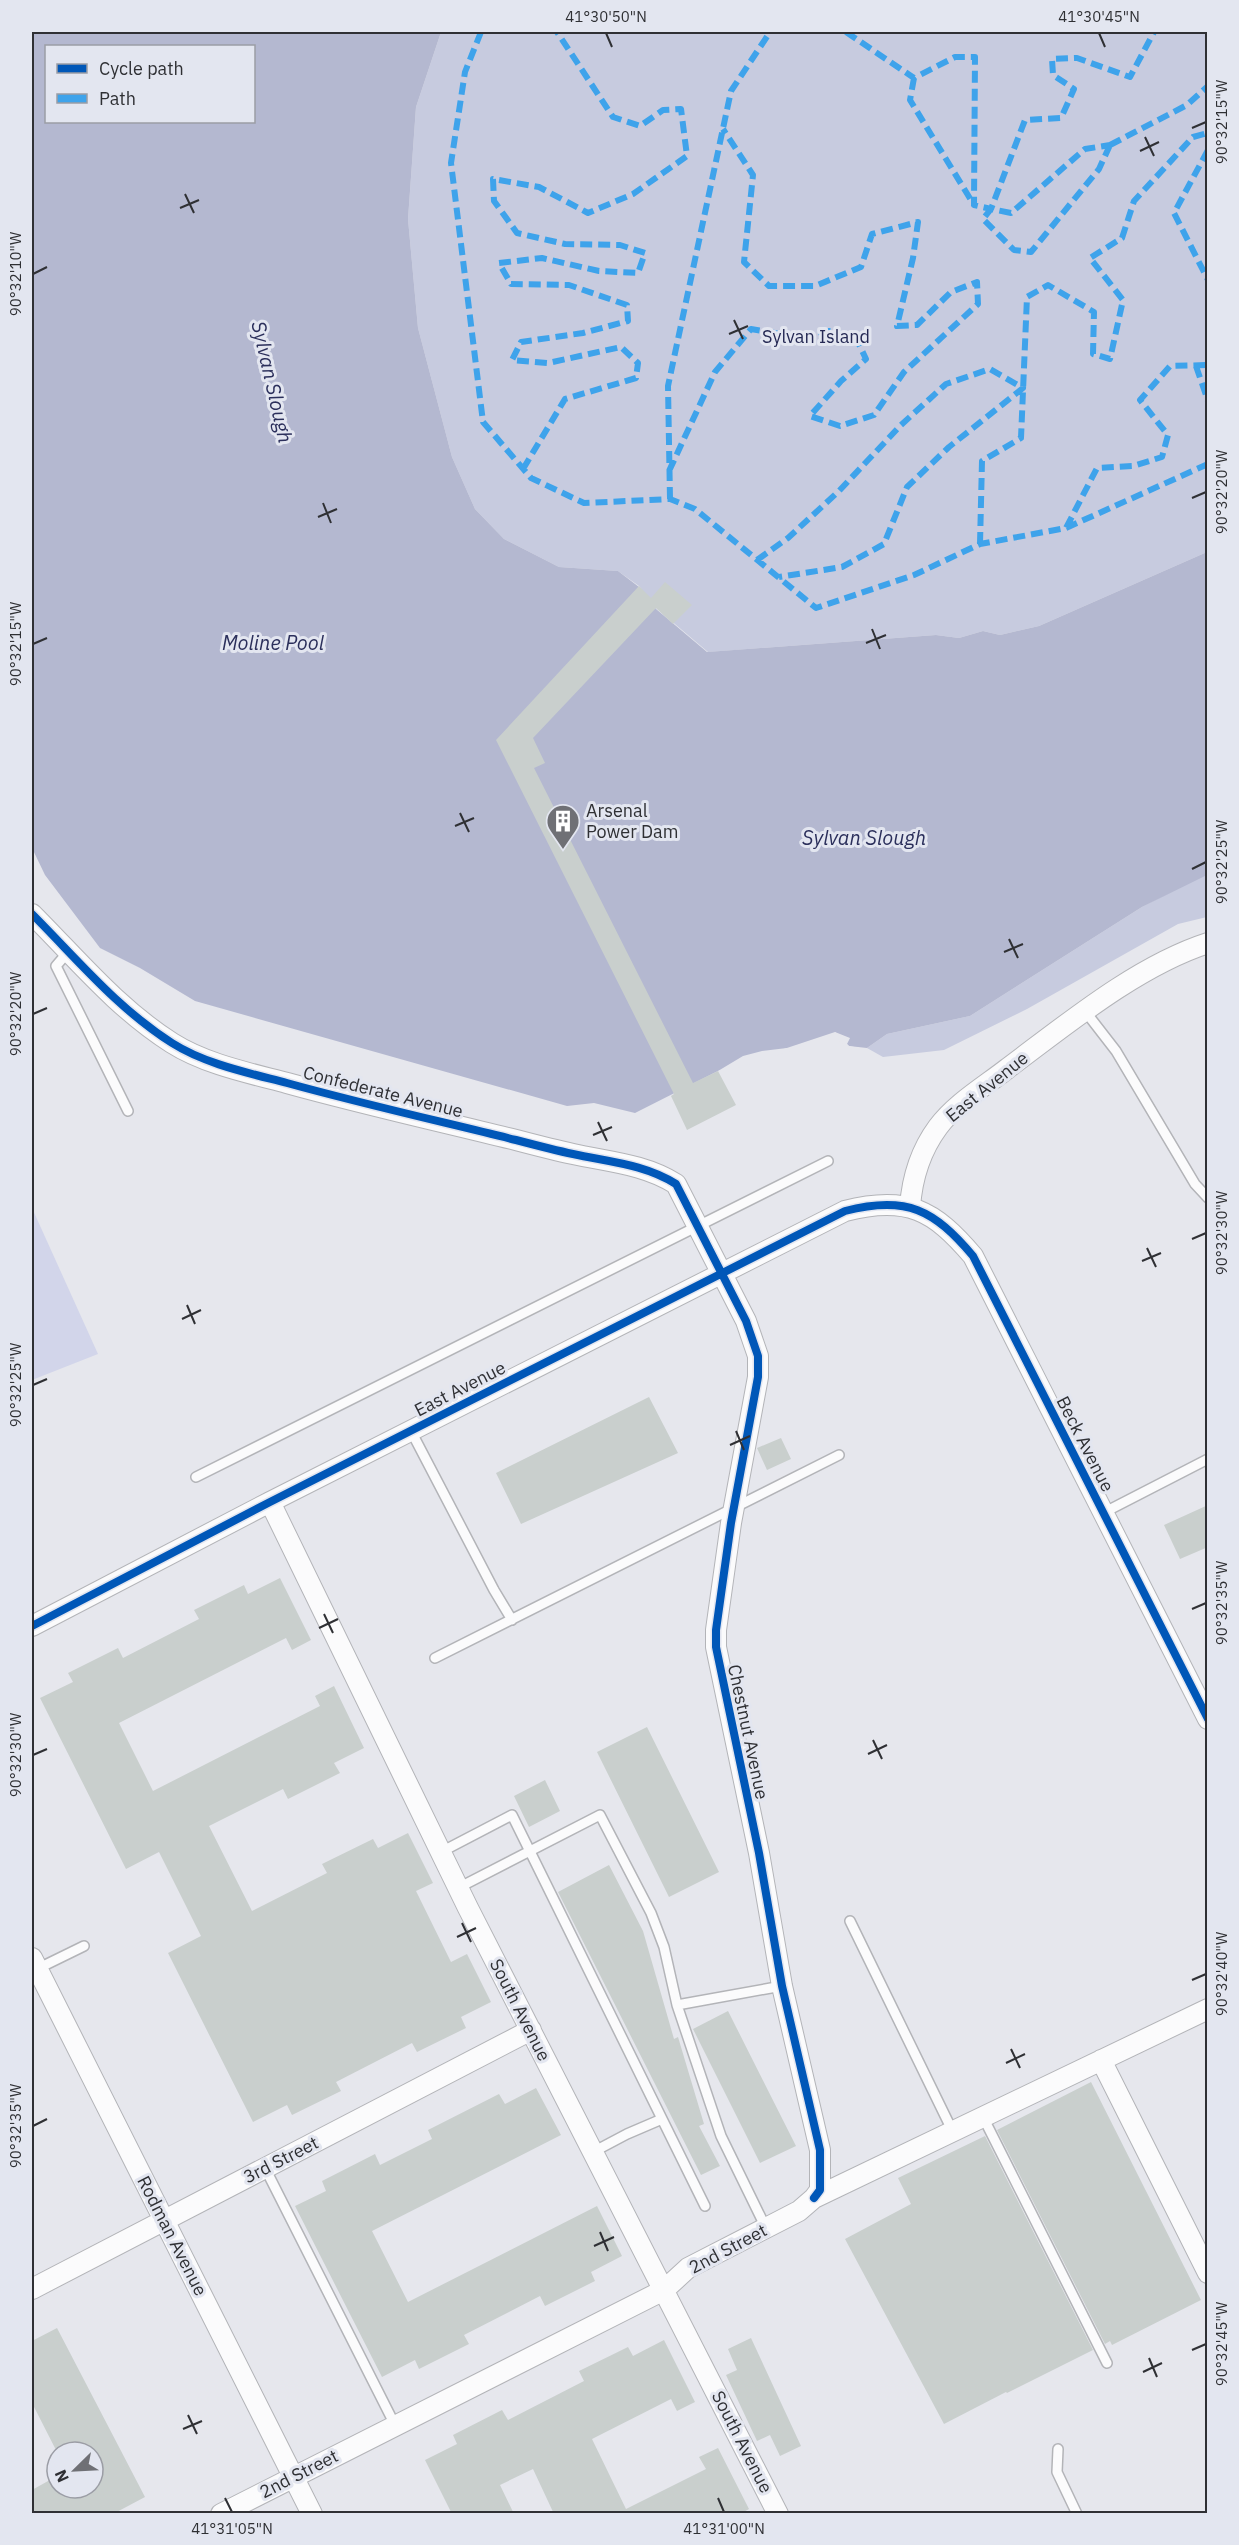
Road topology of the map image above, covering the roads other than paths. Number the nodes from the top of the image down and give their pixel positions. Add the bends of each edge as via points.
1 (32, 914) edge
2 (1208, 944) edge
3 (68, 952) junction
4 (1085, 1011) junction
5 (128, 1111) dead end
6 (828, 1161) dead end
7 (1208, 1198) edge
8 (910, 1207) junction
9 (699, 1227) junction
10 (722, 1274) junction
11 (411, 1431) junction
12 (839, 1455) dead end
13 (1208, 1459) edge
14 (196, 1477) dead end
15 (270, 1502) junction
16 (734, 1507) junction
17 (1103, 1513) junction
18 (512, 1620) junction
19 (32, 1626) edge
20 (435, 1658) dead end
21 (1208, 1719) edge
22 (529, 1851) junction
23 (441, 1852) junction
24 (458, 1888) junction
25 (849, 1921) dead end
26 (84, 1946) dead end
27 (34, 1963) edge
28 (782, 1986) junction
29 (677, 2005) junction
30 (1208, 2009) edge
31 (531, 2030) junction
32 (1101, 2060) junction
33 (983, 2117) junction
34 (662, 2119) junction
35 (953, 2132) junction
36 (593, 2152) junction
37 (265, 2168) junction
38 (814, 2198) junction
39 (705, 2206) dead end
40 (164, 2220) junction
41 (766, 2228) junction
42 (1208, 2273) edge
43 (32, 2289) edge
44 (664, 2290) junction
45 (1107, 2363) dead end
46 (395, 2425) junction
47 (1058, 2449) dead end
48 (293, 2476) junction
49 (221, 2514) edge
50 (312, 2514) edge
51 (778, 2514) edge
52 (1077, 2514) edge

1 - 3 street, Confederate Avenue
2 - 4 street, East Avenue via 1162,962
3 - 5 lane via 56,966
3 - 9 street, Confederate Avenue via 131,1014 174,1044 199,1055 322,1093 659,1173 676,1184
4 - 7 lane via 1116,1050 1195,1184
4 - 8 street, East Avenue via 939,1125 917,1169
6 - 9 lane
8 - 10 street, East Avenue via 879,1205 845,1211
8 - 17 street, Beck Avenue via 941,1222 973,1256
9 - 10 street, Confederate Avenue
9 - 14 lane
10 - 11 street, East Avenue
10 - 16 street, Chestnut Avenue via 746,1321 758,1356 758,1377
11 - 15 street, East Avenue
11 - 18 lane
12 - 16 lane
13 - 17 lane
15 - 19 street, East Avenue
15 - 23 street, South Avenue
16 - 18 lane
16 - 28 street, Chestnut Avenue via 716,1647
17 - 21 street, Beck Avenue
18 - 20 lane
22 - 23 lane via 512,1815
22 - 24 lane
22 - 29 lane via 600,1815 651,1913 664,1947
22 - 34 lane
23 - 24 street, South Avenue
24 - 31 street, South Avenue
25 - 35 lane
26 - 27 lane
27 - 40 street, Rodman Avenue
28 - 29 lane
28 - 38 street, Chestnut Avenue via 820,2150 820,2190
29 - 41 lane via 721,2136
30 - 32 street, 2nd Street
31 - 36 street, South Avenue
31 - 37 street, 3rd Street
32 - 33 street, 2nd Street
32 - 42 street
33 - 35 street, 2nd Street
33 - 45 lane
34 - 36 lane
34 - 39 lane
35 - 38 street, 2nd Street
36 - 44 street, South Avenue
37 - 40 street, 3rd Street
37 - 46 lane
38 - 41 street, 2nd Street via 799,2211
40 - 43 street, 3rd Street
40 - 48 street, Rodman Avenue
41 - 44 street, 2nd Street via 688,2268
44 - 46 street, 2nd Street
44 - 51 street, South Avenue
46 - 48 street, 2nd Street
47 - 52 lane via 1057,2472
48 - 49 street, 2nd Street
48 - 50 street, Rodman Avenue

